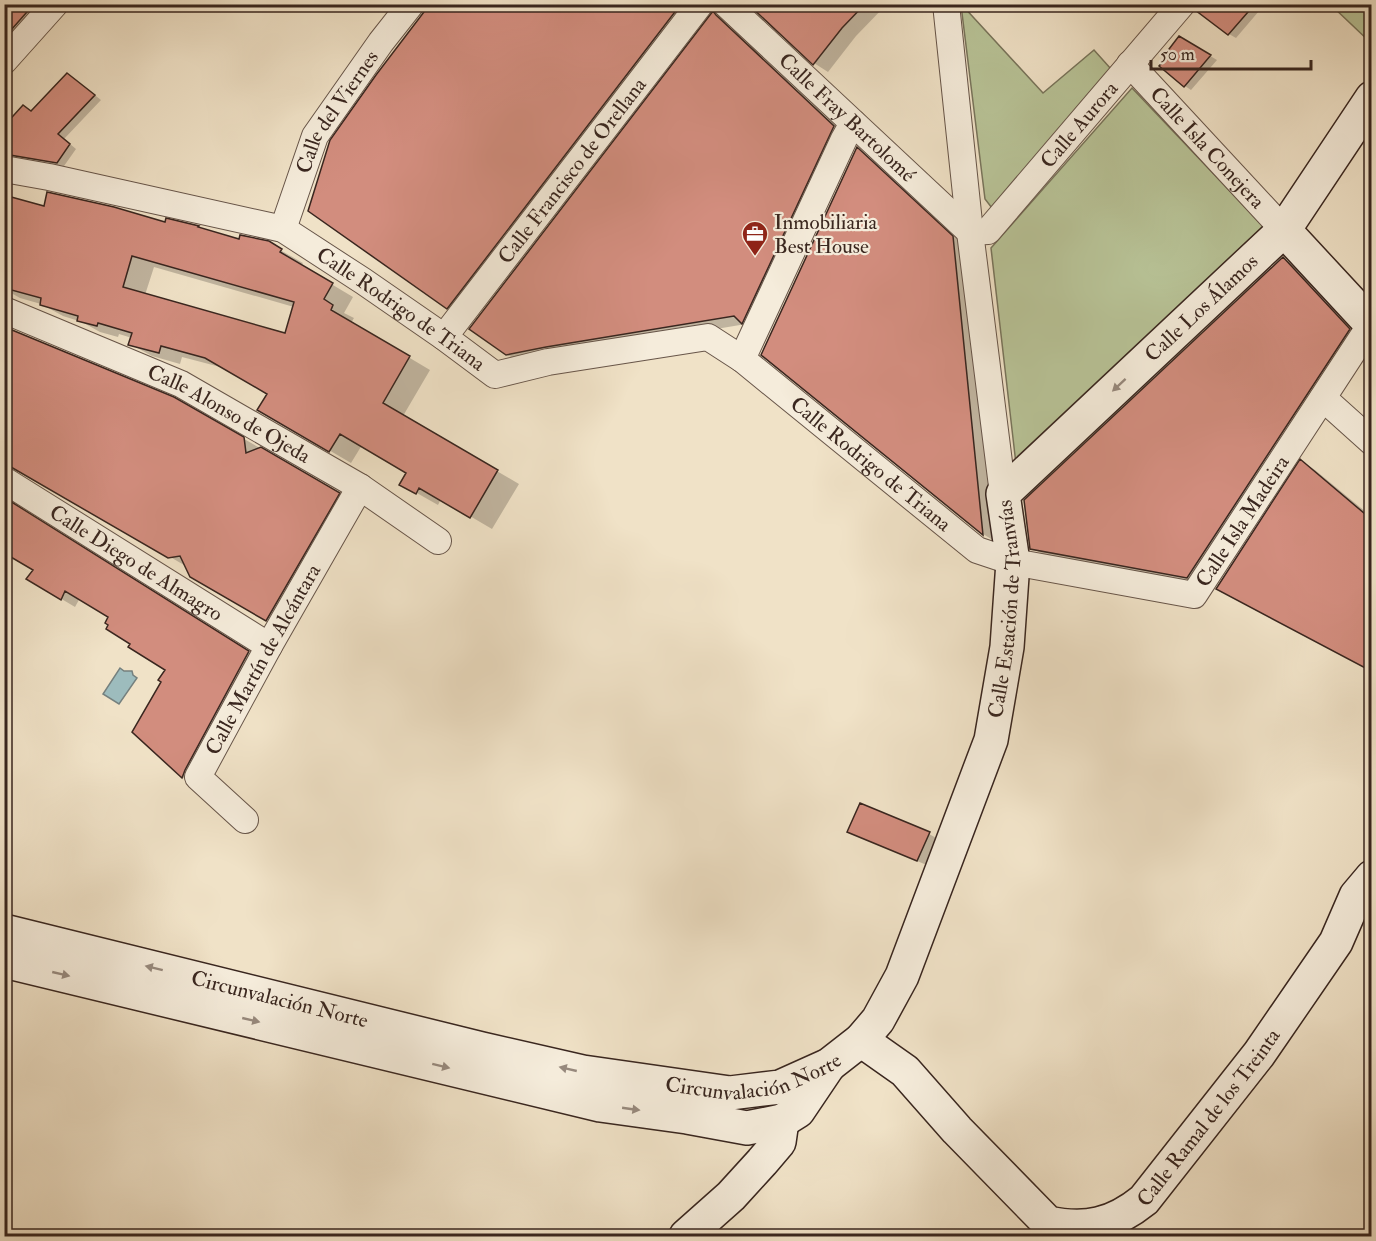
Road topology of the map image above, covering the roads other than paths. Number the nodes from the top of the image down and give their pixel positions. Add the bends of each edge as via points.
1 (55, 4) edge
2 (411, 4) edge
3 (700, 4) edge
4 (726, 4) edge
5 (946, 4) edge
6 (1182, 4) edge
7 (4, 61) edge
8 (1130, 64) junction
9 (1371, 98) edge
10 (853, 123) junction
11 (4, 169) edge
12 (283, 229) junction
13 (1284, 230) junction
14 (970, 232) junction
15 (4, 310) edge
16 (1371, 324) edge
17 (444, 337) junction
18 (742, 359) junction
19 (1323, 398) junction
20 (1371, 442) edge
21 (4, 480) edge
22 (360, 487) junction
23 (1003, 494) junction
24 (438, 541) dead end
25 (1013, 562) junction
26 (269, 646) junction
27 (245, 820) dead end
28 (1371, 877) edge
29 (4, 931) edge
30 (4, 961) edge
31 (861, 1040) junction
32 (829, 1065) junction
33 (730, 1093) junction
34 (782, 1121) junction
35 (686, 1236) edge

1 - 7 street
2 - 12 street, Calle del Viernes via 315,136
3 - 17 street, Calle Francisco de Orellana
4 - 10 street, Calle Fray Bartolomé
5 - 14 street, Calle Estación de Tranvías
6 - 8 street, Calle Aurora
8 - 13 street, Calle Isla Conejera
8 - 14 street, Calle Aurora via 988,231
9 - 13 street, Calle Los Álamos
10 - 14 street, Calle Fray Bartolomé
10 - 18 street
11 - 12 street, Calle Rodrigo de Triana
12 - 17 street, Calle Rodrigo de Triana
13 - 16 street
13 -> 23 street, Calle Los Álamos
14 - 23 street, Calle Estación de Tranvías
15 - 22 street, Calle Alonso de Ojeda via 181,384
16 - 19 street, Calle Isla Madeira
17 - 18 street, Calle Rodrigo de Triana via 495,375 548,362 708,337
18 - 25 street, Calle Rodrigo de Triana via 977,550
19 - 20 street
19 - 25 street, Calle Isla Madeira via 1194,595
21 - 26 street, Calle Diego de Almagro
22 - 24 street, Calle Alonso de Ojeda
22 - 26 street, Calle Martín de Alcántara
23 - 25 street, Calle Estación de Tranvías
25 - 31 street, Calle Estación de Tranvías via 1006,647 991,740 902,976 878,1020
26 - 27 street, Calle Martín de Alcántara via 198,777
28 - 31 street, Calle Ramal de los Treinta via 1356,896 1336,942 1252,1063 1144,1200 1131,1211 1101,1224 1065,1227 1048,1223 905,1071
33 -> 29 street, Circunvalación Norte via 583,1072
30 -> 34 street, Circunvalación Norte via 600,1105 747,1128
31 - 32 street, Calle Estación de Tranvías
32 - 33 street, Circunvalación Norte via 780,1087
32 - 34 street, Circunvalación Norte via 798,1111
33 - 34 street via 771,1108
34 - 35 street via 779,1142 731,1196

